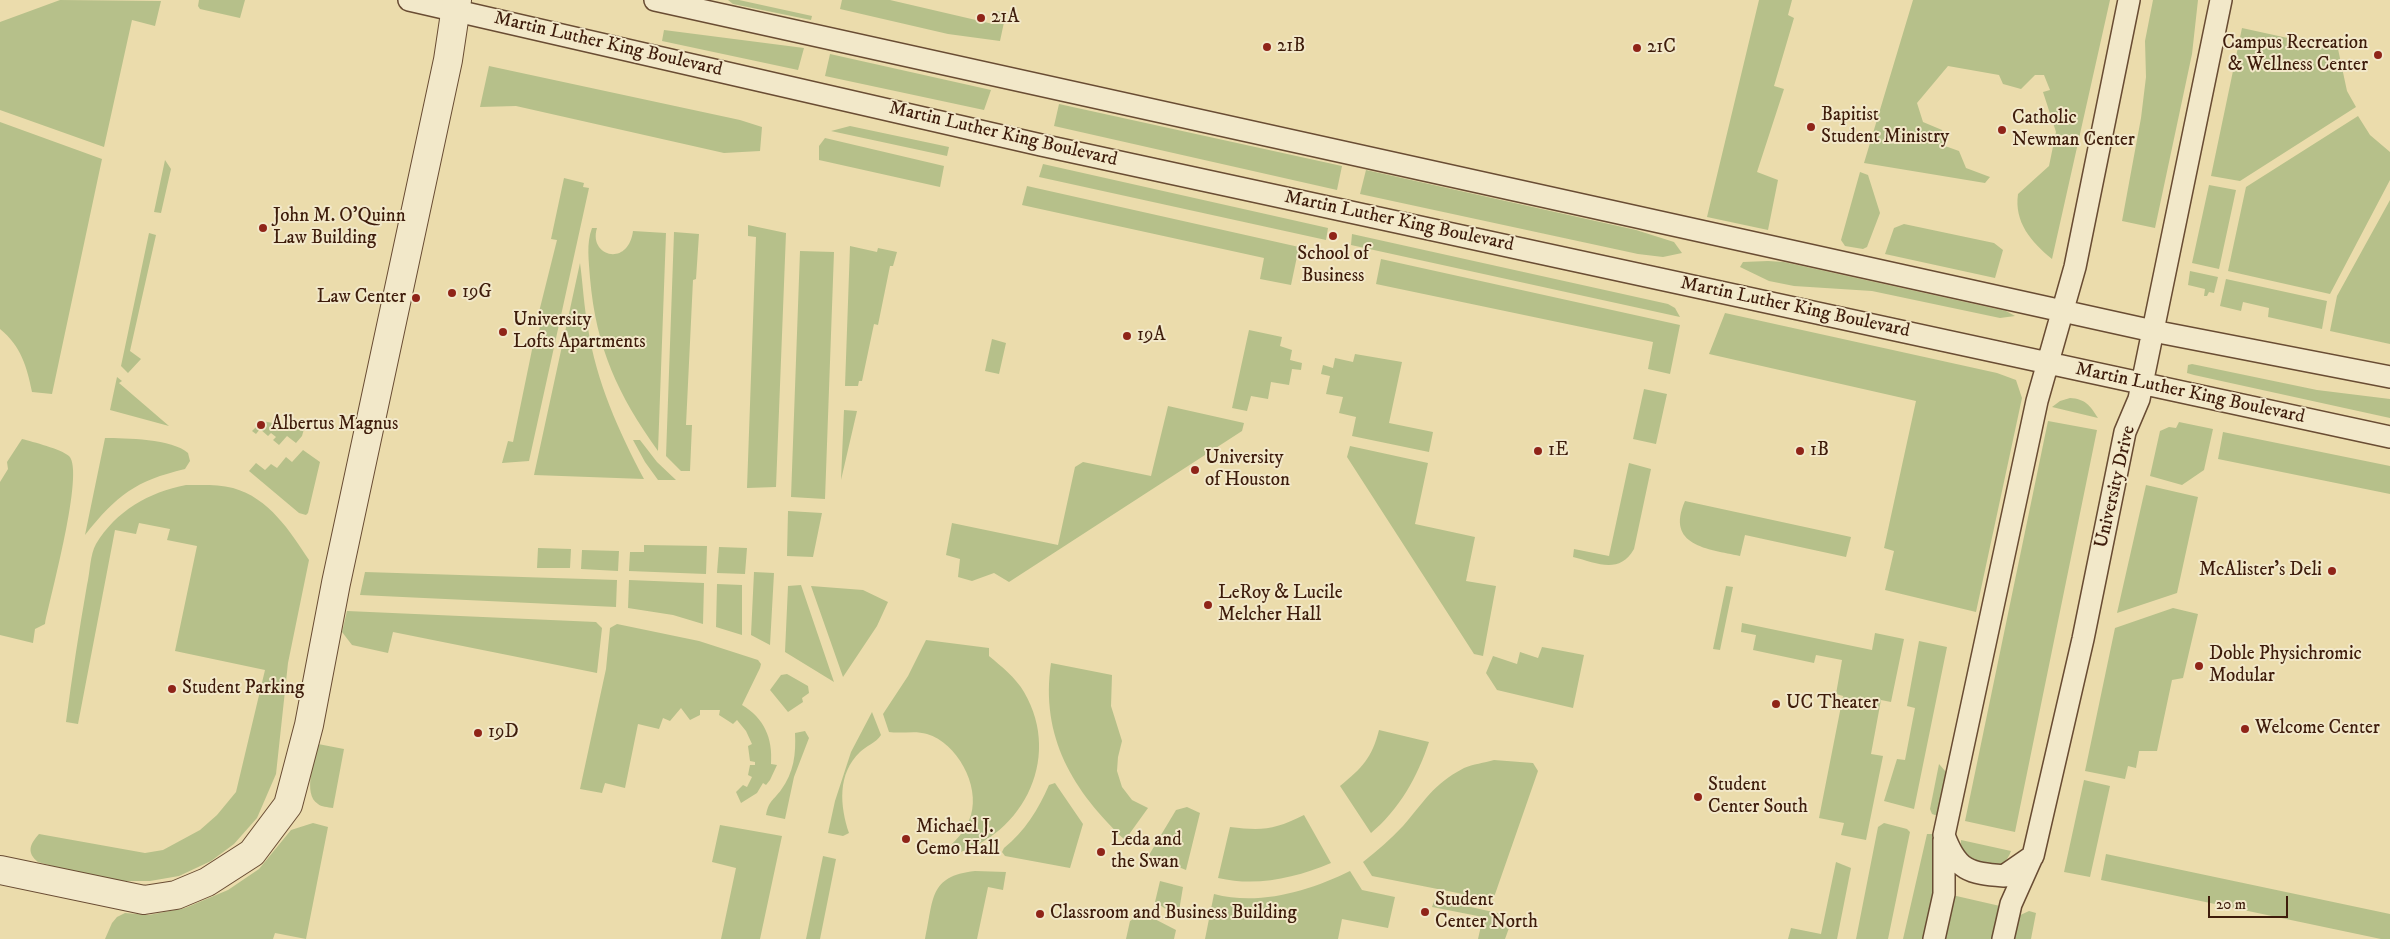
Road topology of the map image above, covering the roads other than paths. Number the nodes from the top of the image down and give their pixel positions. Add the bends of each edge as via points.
1 (409, 0) edge
2 (655, 0) edge
3 (2129, 0) edge
4 (2222, 0) edge
5 (456, 5) edge
6 (2063, 311) junction
7 (2154, 331) junction
8 (2046, 363) junction
9 (2390, 376) edge
10 (2142, 384) junction
11 (2390, 437) edge
12 (1944, 835) junction
13 (2033, 856) junction
14 (0, 870) edge
15 (1934, 939) edge
16 (2003, 939) edge

1 - 5 street, Martin Luther King Boulevard
2 - 6 street
3 - 6 street via 2075,267
4 - 7 street, University Drive
5 - 8 street, Martin Luther King Boulevard via 1041,145
5 - 14 street via 446,70 338,574 311,716 288,805 252,853 207,882 176,895 144,900
6 - 7 street
6 - 8 street
7 - 9 street
7 - 10 street, University Drive
8 - 10 street, Martin Luther King Boulevard
8 - 12 street
10 - 11 street, Martin Luther King Boulevard
10 - 13 street, University Drive via 2125,432 2083,639
12 - 13 street via 1951,856 1974,874 2004,876
12 - 15 street via 1944,894
13 - 16 street, University Drive via 2012,904

